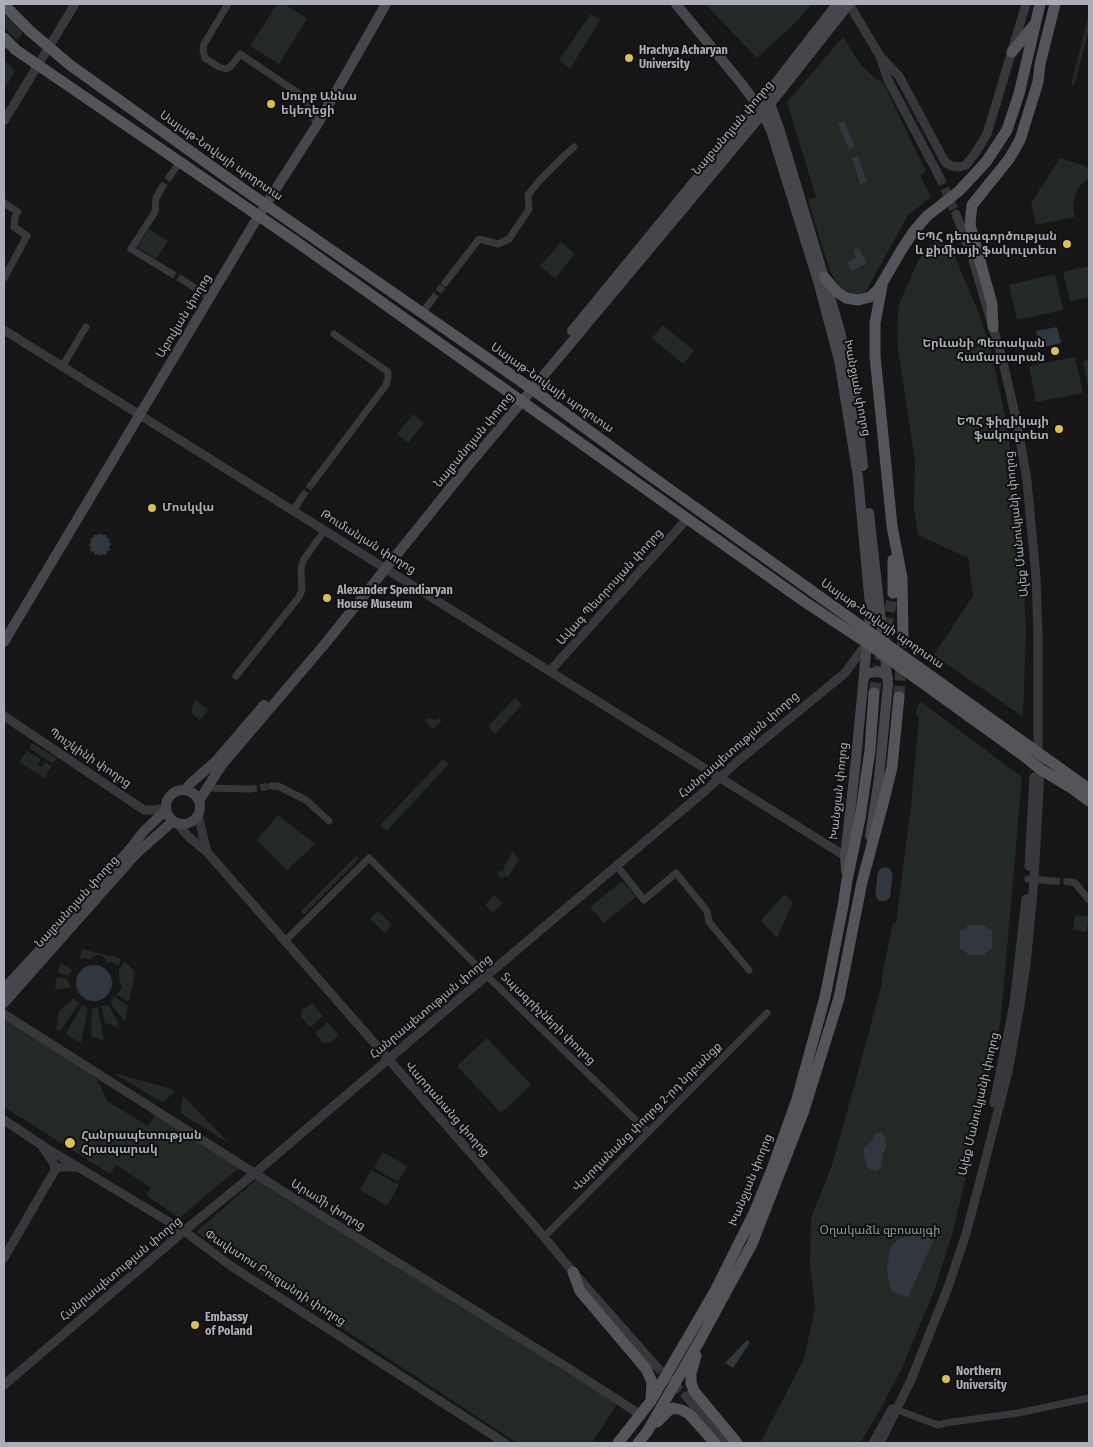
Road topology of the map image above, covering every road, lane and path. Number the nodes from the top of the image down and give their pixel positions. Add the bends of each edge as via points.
1 (75, 4) edge
2 (228, 4) edge
3 (386, 4) edge
4 (676, 4) edge
5 (837, 4) edge
6 (849, 4) edge
7 (1026, 4) edge
8 (1040, 4) edge
9 (1055, 4) edge
10 (4, 5) edge
11 (1036, 21) junction
12 (4, 38) edge
13 (48, 48) junction
14 (1012, 52) junction
15 (880, 56) junction
16 (1040, 64) junction
17 (38, 65) junction
18 (770, 104) junction
19 (760, 110) junction
20 (4, 121) edge
21 (317, 125) junction
22 (574, 147) dead end
23 (180, 162) junction
24 (170, 176) tunnel mouth
25 (939, 176) tunnel mouth
26 (161, 189) tunnel mouth
27 (4, 203) edge
28 (265, 204) junction
29 (956, 214) tunnel mouth
30 (258, 215) junction
31 (169, 272) tunnel mouth
32 (824, 277) junction
33 (4, 278) edge
34 (186, 282) tunnel mouth
35 (883, 282) junction
36 (445, 283) tunnel mouth
37 (210, 298) junction
38 (432, 300) tunnel mouth
39 (422, 313) junction
40 (86, 327) dead end
41 (993, 327) junction
42 (4, 330) edge
43 (334, 334) dead end
44 (62, 367) junction
45 (530, 388) junction
46 (520, 400) junction
47 (140, 415) junction
48 (314, 481) tunnel mouth
49 (302, 497) tunnel mouth
50 (293, 511) junction
51 (687, 519) junction
52 (892, 526) junction
53 (325, 530) junction
54 (383, 567) junction
55 (893, 593) tunnel mouth
56 (869, 630) junction
57 (903, 637) tunnel mouth
58 (883, 641) junction
59 (4, 642) edge
60 (867, 643) junction
61 (886, 657) junction
62 (550, 672) junction
63 (236, 676) dead end
64 (864, 677) junction
65 (888, 678) junction
66 (874, 693) tunnel mouth
67 (898, 697) tunnel mouth
68 (4, 716) edge
69 (1038, 752) junction
70 (1037, 767) junction
71 (720, 777) junction
72 (271, 786) tunnel mouth
73 (208, 788) junction
74 (250, 789) tunnel mouth
75 (1089, 789) edge
76 (185, 790) junction
77 (199, 801) junction
78 (1089, 801) edge
79 (166, 809) junction
80 (198, 815) junction
81 (329, 821) dead end
82 (175, 822) junction
83 (207, 852) junction
84 (845, 856) junction
85 (617, 866) junction
86 (865, 867) junction
87 (847, 880) junction
88 (1031, 880) junction
89 (1053, 881) tunnel mouth
90 (1070, 882) tunnel mouth
91 (1089, 900) edge
92 (285, 941) junction
93 (748, 970) dead end
94 (487, 976) junction
95 (4, 989) edge
96 (4, 1003) edge
97 (767, 1013) dead end
98 (4, 1014) edge
99 (388, 1060) junction
100 (4, 1120) edge
101 (648, 1132) junction
102 (38, 1142) junction
103 (80, 1168) junction
104 (55, 1170) junction
105 (255, 1173) junction
106 (184, 1231) junction
107 (544, 1238) junction
108 (4, 1258) edge
109 (573, 1272) junction
110 (700, 1340) junction
111 (655, 1364) tunnel mouth
112 (4, 1384) edge
113 (686, 1396) tunnel mouth
114 (1089, 1398) edge
115 (652, 1401) junction
116 (895, 1409) junction
117 (640, 1415) junction
118 (647, 1432) junction
119 (505, 1443) edge
120 (618, 1443) edge
121 (638, 1443) edge
122 (715, 1443) edge
123 (726, 1443) edge
124 (737, 1443) edge
125 (873, 1443) edge
126 (880, 1443) edge

1 - 13 street
2 - 21 street via 204,44 205,58 226,69 240,54 304,97
3 - 21 main road, Աբովյան փողոց
4 - 19 main road, Խանջյան փողոց
5 - 19 main road, Նալբանդյան փողոց
6 - 15 street
6 - 18 main road, Նալբանդյան փողոց
7 - 14 street
8 - 11 main road
9 - 16 main road
10 - 13 main road, Սայաթ-Նովայի պողոտա
11 - 14 main road
11 - 16 main road
11 - 35 main road via 1007,130 986,162 914,231
12 - 17 main road, Սայաթ-Նովայի պողոտա
13 - 17 street
13 - 28 main road, Սայաթ-Նովայի պողոտա
14 - 15 street via 987,134 966,165 959,167 945,162 899,76
15 - 25 street via 888,80
16 - 41 main road via 1036,90 1020,140 972,205 970,214 970,225 992,304
17 - 20 street
17 - 23 main road, Սայաթ-Նովայի պողոտա
18 - 19 main road, Նալբանդյան փողոց
18 - 32 main road, Խանջյան փողոց
19 - 45 main road, Նալբանդյան փողոց
19 - 56 main road, Խանջյան փողոց via 774,139 839,360 862,511
21 - 28 main road, Աբովյան փողոց
22 - 36 street via 528,195 529,210 510,239 498,244 478,239
23 - 24 street
23 - 30 main road, Սայաթ-Նովայի պողոտա
26 - 31 street via 156,198 155,212 131,249
27 - 33 street via 18,212 14,227 27,236
28 - 30 main road, Աբովյան փողոց
28 - 39 main road, Սայաթ-Նովայի պողոտա
29 - 41 street, Ալեք Մանուկյանի փողոց
30 - 37 main road, Աբովյան փողոց
30 - 46 main road, Սայաթ-Նովայի պողոտա
32 - 35 main road via 837,292 852,300 870,297
32 - 58 main road, Խանջյան փողոց via 856,404
34 - 37 street
35 - 52 main road via 875,348
37 - 47 main road, Աբովյան փողոց
38 - 39 street
39 - 45 main road, Սայաթ-Նովայի պողոտա
40 - 44 street
41 - 69 street, Ալեք Մանուկյանի փողոց via 1018,427 1028,490 1036,577
42 - 44 street, Թումանյան փողոց
43 - 48 street via 388,372 388,378
44 - 47 street, Թումանյան փողոց
45 - 46 main road, Նալբանդյան փողոց
45 - 56 main road, Սայաթ-Նովայի պողոտա
46 - 51 main road, Սայաթ-Նովայի պողոտա
46 - 54 main road, Նալբանդյան փողոց
47 - 50 street, Թումանյան փողոց
47 - 59 main road, Աբովյան փողոց
49 - 50 street
50 - 53 street, Թումանյան փողոց
51 - 60 main road, Սայաթ-Նովայի պողոտա
51 - 62 street, Ավագ Պետրոսյան փողոց
52 - 55 main road
52 - 57 main road via 902,578
53 - 54 street, Թումանյան փողոց
53 - 63 street via 304,559 299,597
54 - 62 street, Թումանյան փողոց
54 - 73 main road, Նալբանդյան փողոց via 324,645 222,766
54 - 76 main road, Նալբանդյան փողոց via 216,761
56 - 58 main road, Սայաթ-Նովայի պողոտա
56 - 60 main road, Խանջյան փողոց
58 - 61 main road, Խանջյան փողոց
58 - 69 main road, Սայաթ-Նովայի պողոտա
60 - 61 main road, Սայաթ-Նովայի պողոտա
60 - 64 main road, Խանջյան փողոց
60 - 71 street, Հանրապետության փողոց via 845,673
61 - 65 main road, Խանջյան փողոց
61 - 70 main road, Սայաթ-Նովայի պողոտա
62 - 71 street, Թումանյան փողոց
64 - 65 main road via 877,672
64 - 84 main road, Խանջյան փողոց
65 - 86 main road, Խանջյան փողոց via 879,778
66 - 87 main road via 870,750
67 - 86 main road via 892,767
68 - 79 street, Պուշկինի փողոց via 144,810
69 - 70 street, Ալեք Մանուկյանի փողոց
69 - 75 main road, Սայաթ-Նովայի պողոտա
70 - 78 main road, Սայաթ-Նովայի պողոտա
70 - 88 street, Ալեք Մանուկյանի փողոց
71 - 84 street, Թումանյան փողոց
71 - 85 street, Հանրապետության փողոց
72 - 81 street via 278,786 306,800
73 - 74 street
73 - 77 main road, Նալբանդյան փողոց
76 - 77 main road
76 - 79 main road via 173,793 167,800
77 - 80 main road
79 - 82 main road
79 - 95 main road, Նալբանդյան փողոց
80 - 82 main road via 186,824
80 - 83 street, Վարդանանց փողոց
82 - 83 street
82 - 96 main road, Նալբանդյան փողոց via 136,854
83 - 92 street, Վարդանանց փողոց
84 - 87 main road, Խանջյան փողոց
85 - 93 street via 644,900 676,873 707,911 709,922
85 - 94 street, Հանրապետության փողոց
86 - 110 main road, Խանջյան փողոց via 839,998 803,1113 752,1244
87 - 115 main road, Խանջյան փողոց via 821,1012 772,1169 715,1291
88 - 89 street
88 - 116 street, Ալեք Մանուկյանի փողոց via 1026,966 1014,1044 981,1176 949,1284 914,1372
90 - 91 street via 1075,883
92 - 94 street, Տպագրիչների փողոց via 369,858
92 - 99 street, Վարդանանց փողոց
94 - 99 street, Հանրապետության փողոց
94 - 101 street, Տպագրիչների փողոց
97 - 101 street, Վարդանանց փողոց 2-րդ նրբանցք
98 - 105 street, Արամի փողոց
99 - 105 street, Հանրապետության փողոց
99 - 107 street, Վարդանանց փողոց
100 - 102 street, Փավստոս Բուզանդի փողոց
101 - 107 street, Վարդանանց փողոց 2-րդ նրբանցք
102 - 103 street, Փավստոս Բուզանդի փողոց
102 - 104 street
103 - 104 street via 67,1166
103 - 106 street, Փավստոս Բուզանդի փողոց
104 - 108 street
105 - 106 street, Հանրապետության փողոց
105 - 117 street, Արամի փողոց
106 - 112 street, Հանրապետության փողոց
106 - 119 street, Փավստոս Բուզանդի փողոց via 231,1266
107 - 109 street, Վարդանանց փողոց
109 - 111 street, Վարդանանց փողոց
109 - 115 main road via 580,1291 646,1369 652,1382
110 - 118 main road, Խանջյան փողոց
110 - 124 main road via 691,1383 696,1394
113 - 123 street
114 - 116 street via 938,1425
115 - 117 main road, Խանջյան փողոց
116 - 125 street, Ալեք Մանուկյանի փողոց
116 - 126 street, Ալեք Մանուկյանի փողոց
117 - 120 main road, Խանջյան փողոց
118 - 121 main road, Խանջյան փողոց
118 - 122 main road via 673,1408 689,1414

